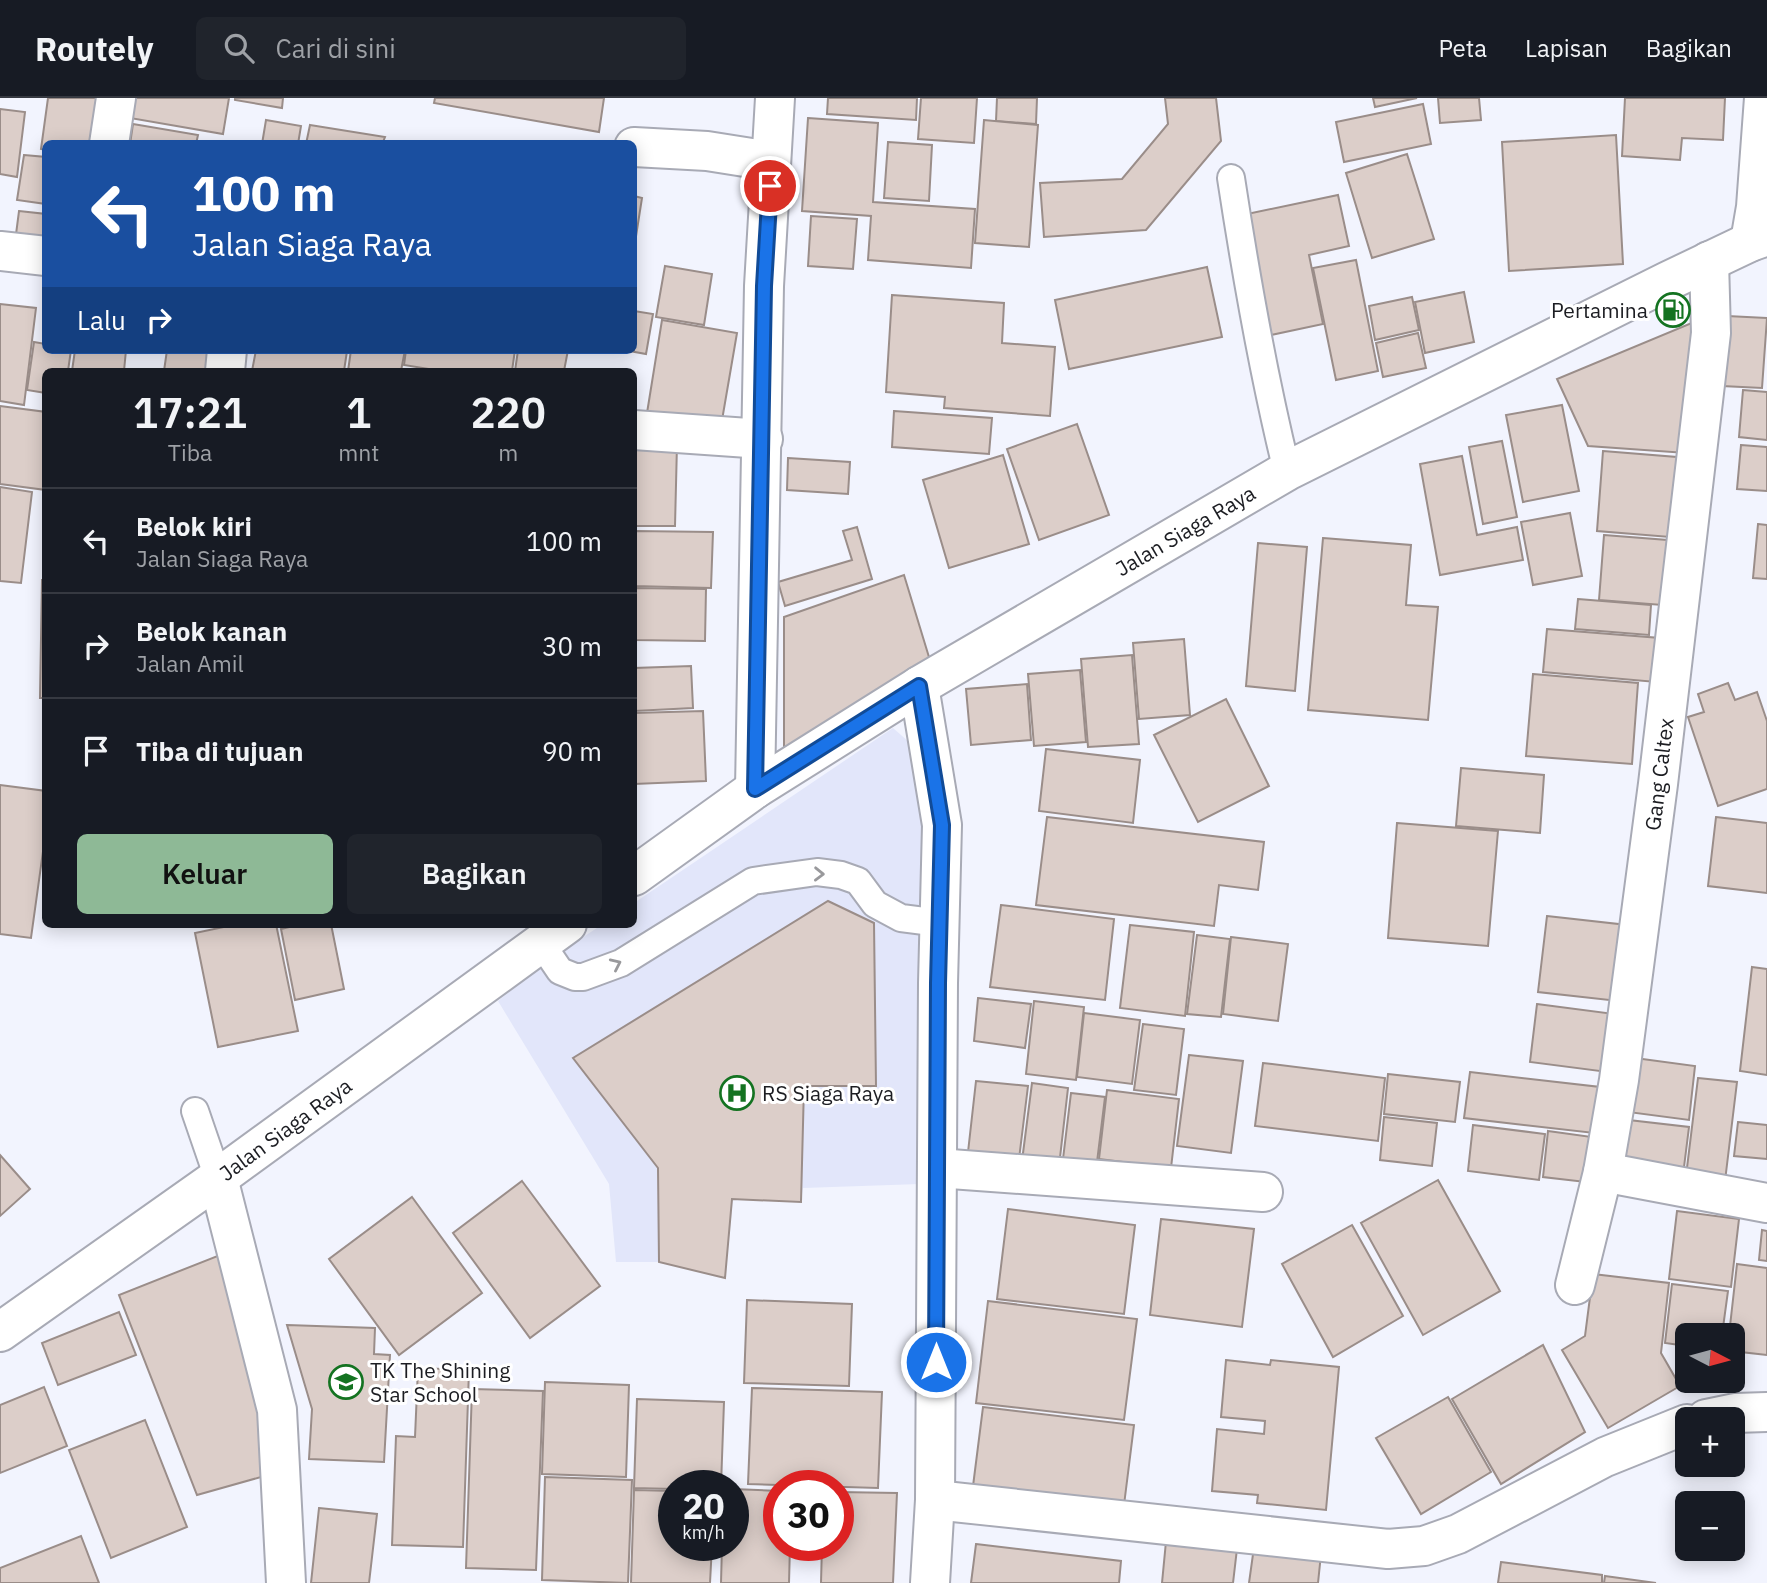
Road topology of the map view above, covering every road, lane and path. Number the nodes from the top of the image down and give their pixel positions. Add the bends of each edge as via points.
1 (116, 98) edge
2 (775, 98) edge
3 (1764, 98) edge
4 (110, 140) edge
5 (637, 147) edge
6 (771, 161) junction
7 (1231, 178) dead end
8 (1758, 239) edge
9 (0, 251) edge
10 (42, 256) edge
11 (1709, 261) junction
12 (637, 430) edge
13 (763, 439) junction
14 (1287, 471) junction
15 (919, 686) junction
16 (755, 789) junction
17 (637, 874) edge
18 (940, 923) junction
19 (554, 934) edge
20 (195, 1111) dead end
21 (937, 1168) junction
22 (1604, 1172) junction
23 (218, 1178) junction
24 (1263, 1192) dead end
25 (1767, 1203) edge
26 (1575, 1285) dead end
27 (0, 1332) edge
28 (1767, 1412) edge
29 (1745, 1413) edge
30 (1675, 1429) edge
31 (935, 1500) junction
32 (286, 1583) edge
33 (930, 1583) edge

1 - 4 street
2 - 6 street
3 - 8 street
5 - 6 street
6 - 13 street
7 - 14 lane via 1267,386
8 - 11 street, Jalan Siaga Raya
9 - 10 street
11 - 14 street, Jalan Siaga Raya
11 - 22 street, Gang Caltex via 1711,333 1658,784
12 - 13 street
13 - 16 street
14 - 15 street, Jalan Siaga Raya
15 - 16 street, Jalan Siaga Raya
15 - 18 street via 942,825
16 - 17 street, Jalan Siaga Raya
19 -> 18 lane via 560,971 583,977 621,963 753,881 817,872 858,881 875,904 901,918
18 - 21 street
19 - 23 street, Jalan Siaga Raya
20 - 23 lane
21 - 24 street
21 - 31 street
22 - 25 street
22 - 26 street, Gang Caltex
23 - 27 street, Jalan Siaga Raya
23 - 32 street via 277,1409
28 - 29 street
30 - 31 street via 1605,1457 1458,1534 1424,1546 1388,1549
31 - 33 street

